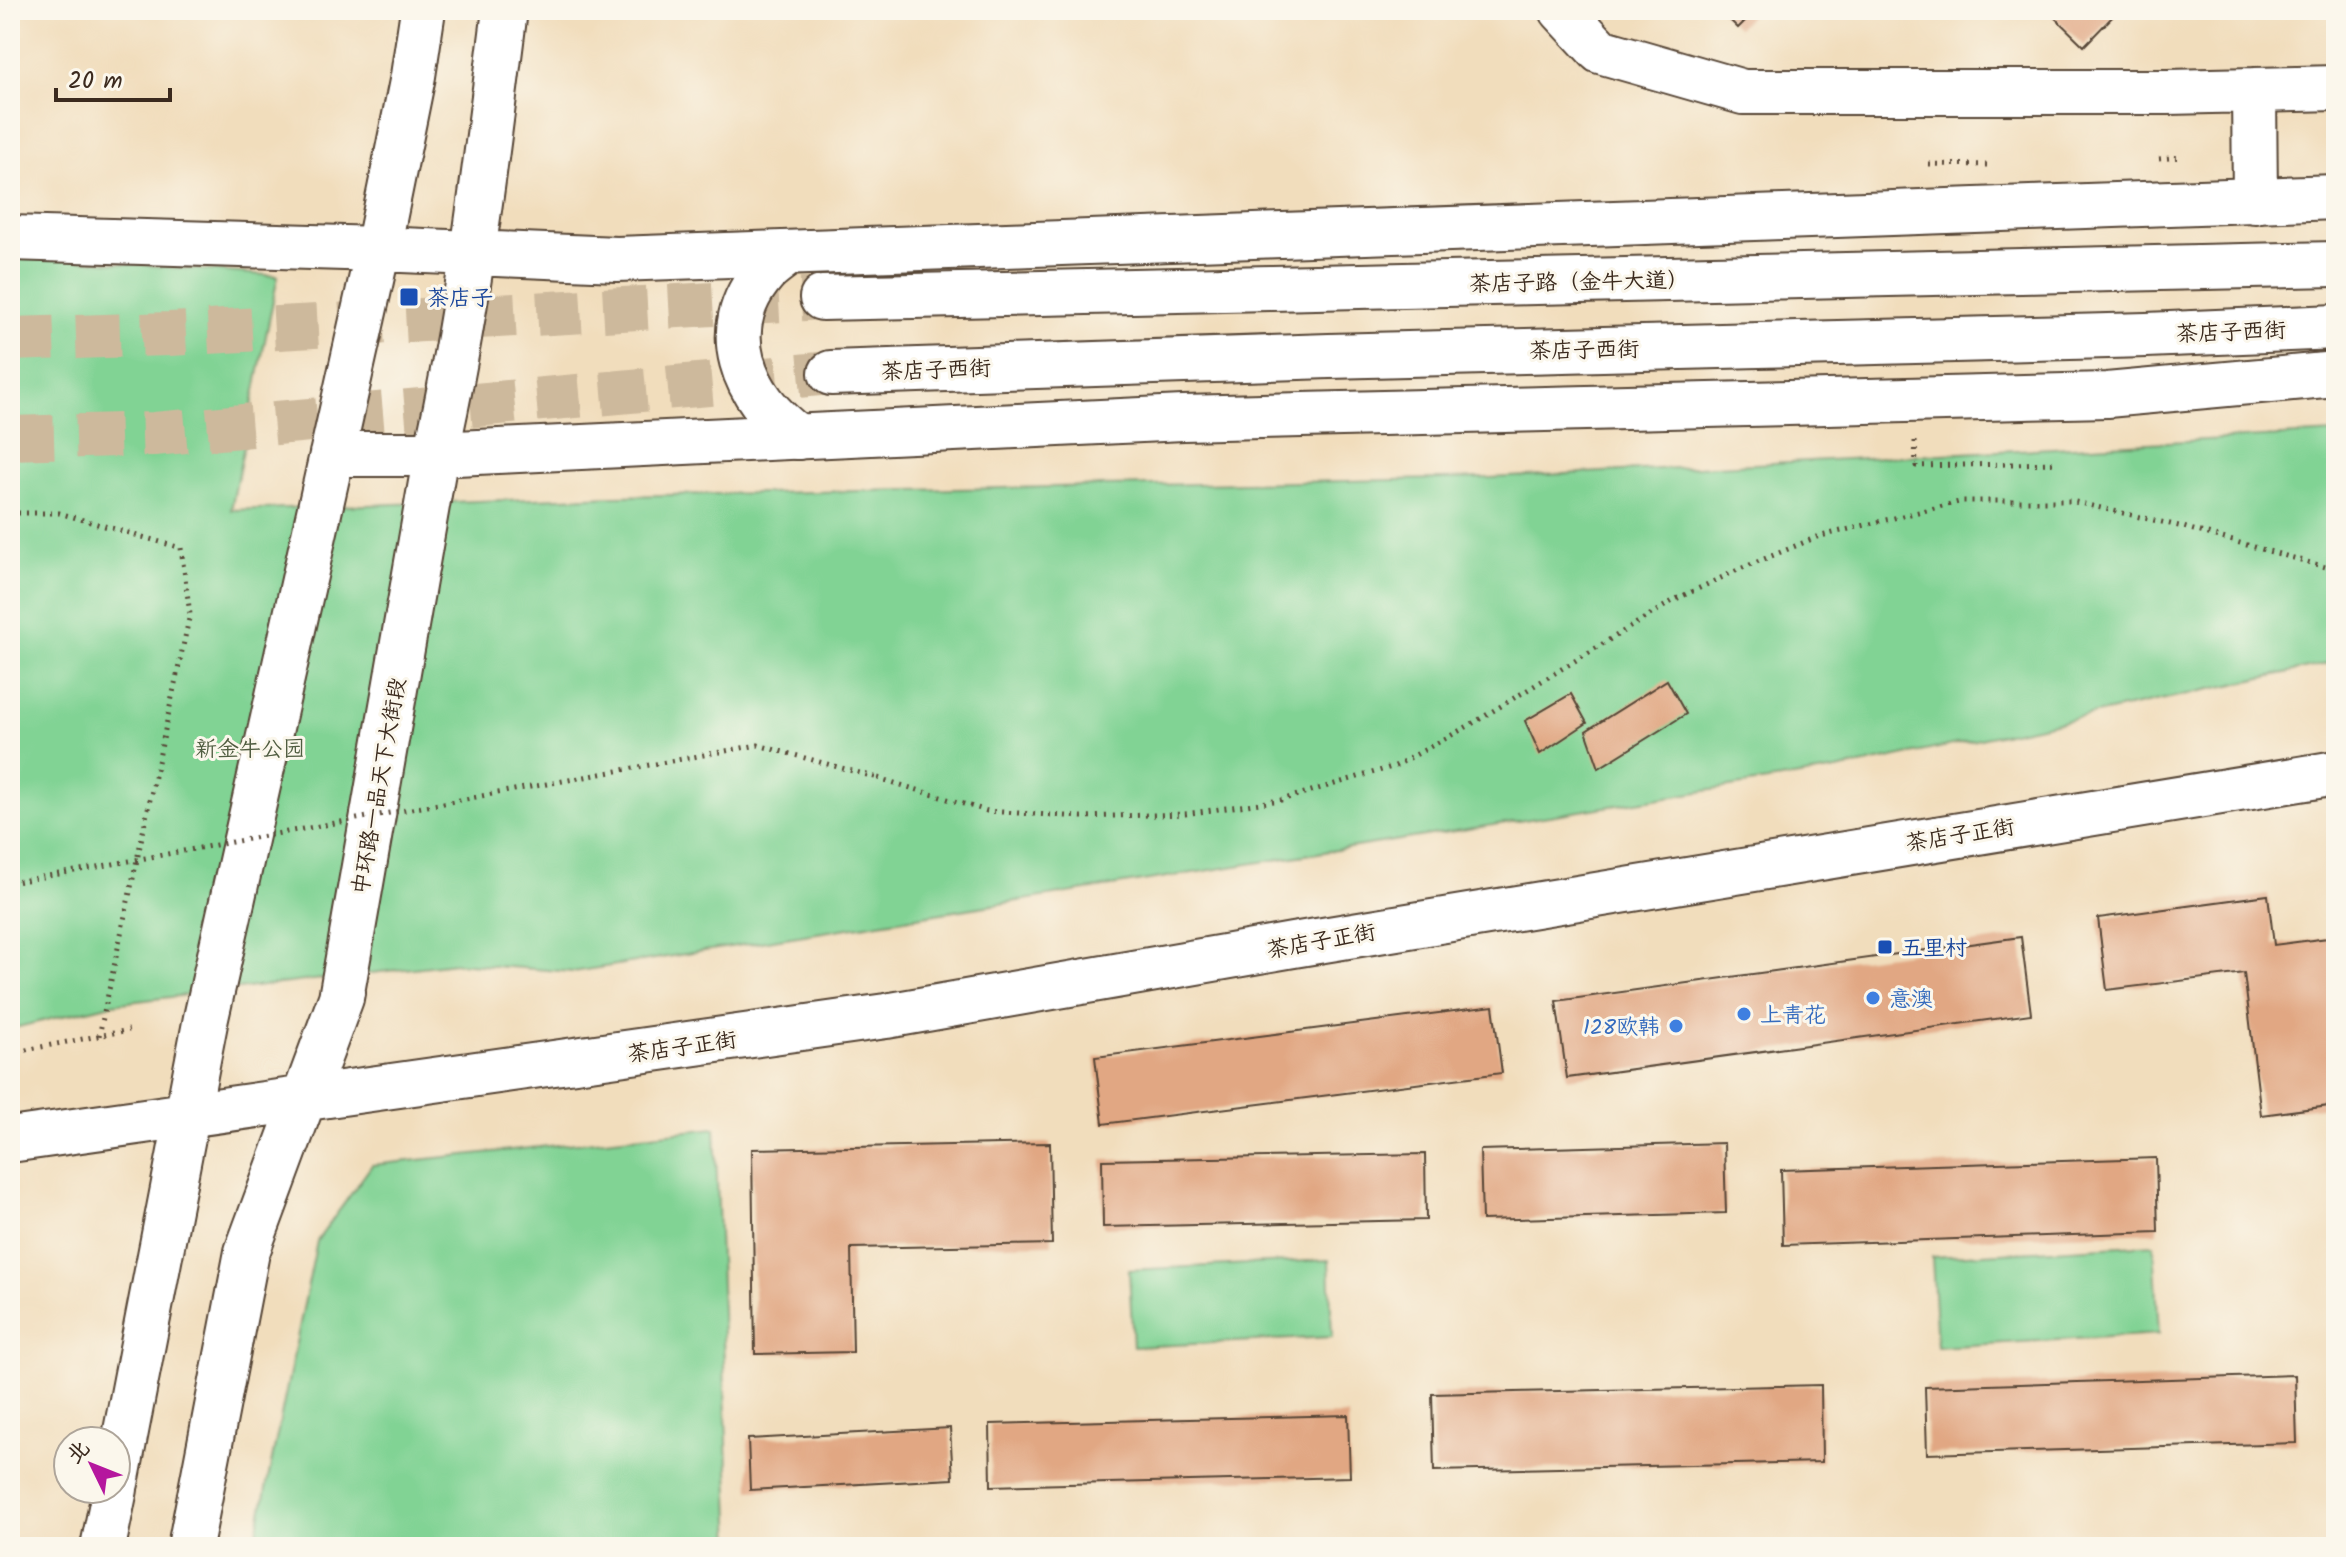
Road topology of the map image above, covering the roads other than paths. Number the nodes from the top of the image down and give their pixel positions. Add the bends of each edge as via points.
1 (423, 10) edge
2 (505, 10) edge
3 (1562, 10) edge
4 (2336, 88) edge
5 (2254, 90) junction
6 (2336, 197) edge
7 (2255, 201) junction
8 (10, 238) edge
9 (378, 249) junction
10 (788, 253) junction
11 (474, 255) junction
12 (2336, 257) edge
13 (2336, 264) edge
14 (2281, 266) junction
15 (822, 298) tunnel mouth
16 (2336, 327) edge
17 (831, 373) tunnel mouth
18 (2336, 374) edge
19 (798, 437) junction
20 (332, 454) junction
21 (436, 454) junction
22 (2336, 773) edge
23 (305, 1099) junction
24 (189, 1115) junction
25 (10, 1140) edge
26 (128, 1425) edge
27 (112, 1505) edge
28 (103, 1547) edge
29 (190, 1547) edge

1 - 9 main road
2 - 11 main road, 中环路一品天下大街段
3 - 5 main road via 1600,51 1743,92
4 - 5 main road
5 - 7 main road
6 - 7 main road
7 - 10 main road
8 - 9 main road
9 - 11 main road
9 - 20 main road
10 - 11 main road via 617,259
10 - 19 main road via 751,290 739,340 751,387 764,408
11 - 21 main road, 中环路一品天下大街段
12 - 14 main road
13 - 14 main road, 茶店子路（金牛大道）
14 - 15 main road, 茶店子路（金牛大道）
16 - 17 main road, 茶店子西街
18 - 19 main road via 2107,395 1183,418
19 - 21 main road
20 - 21 main road
20 - 24 main road
21 - 23 main road, 中环路一品天下大街段 via 341,998
22 - 23 main road, 茶店子正街 via 886,1016
23 - 24 main road, 茶店子正街
23 - 29 main road, 中环路一品天下大街段 via 247,1252
24 - 25 main road
24 - 26 main road
27 - 28 main road

